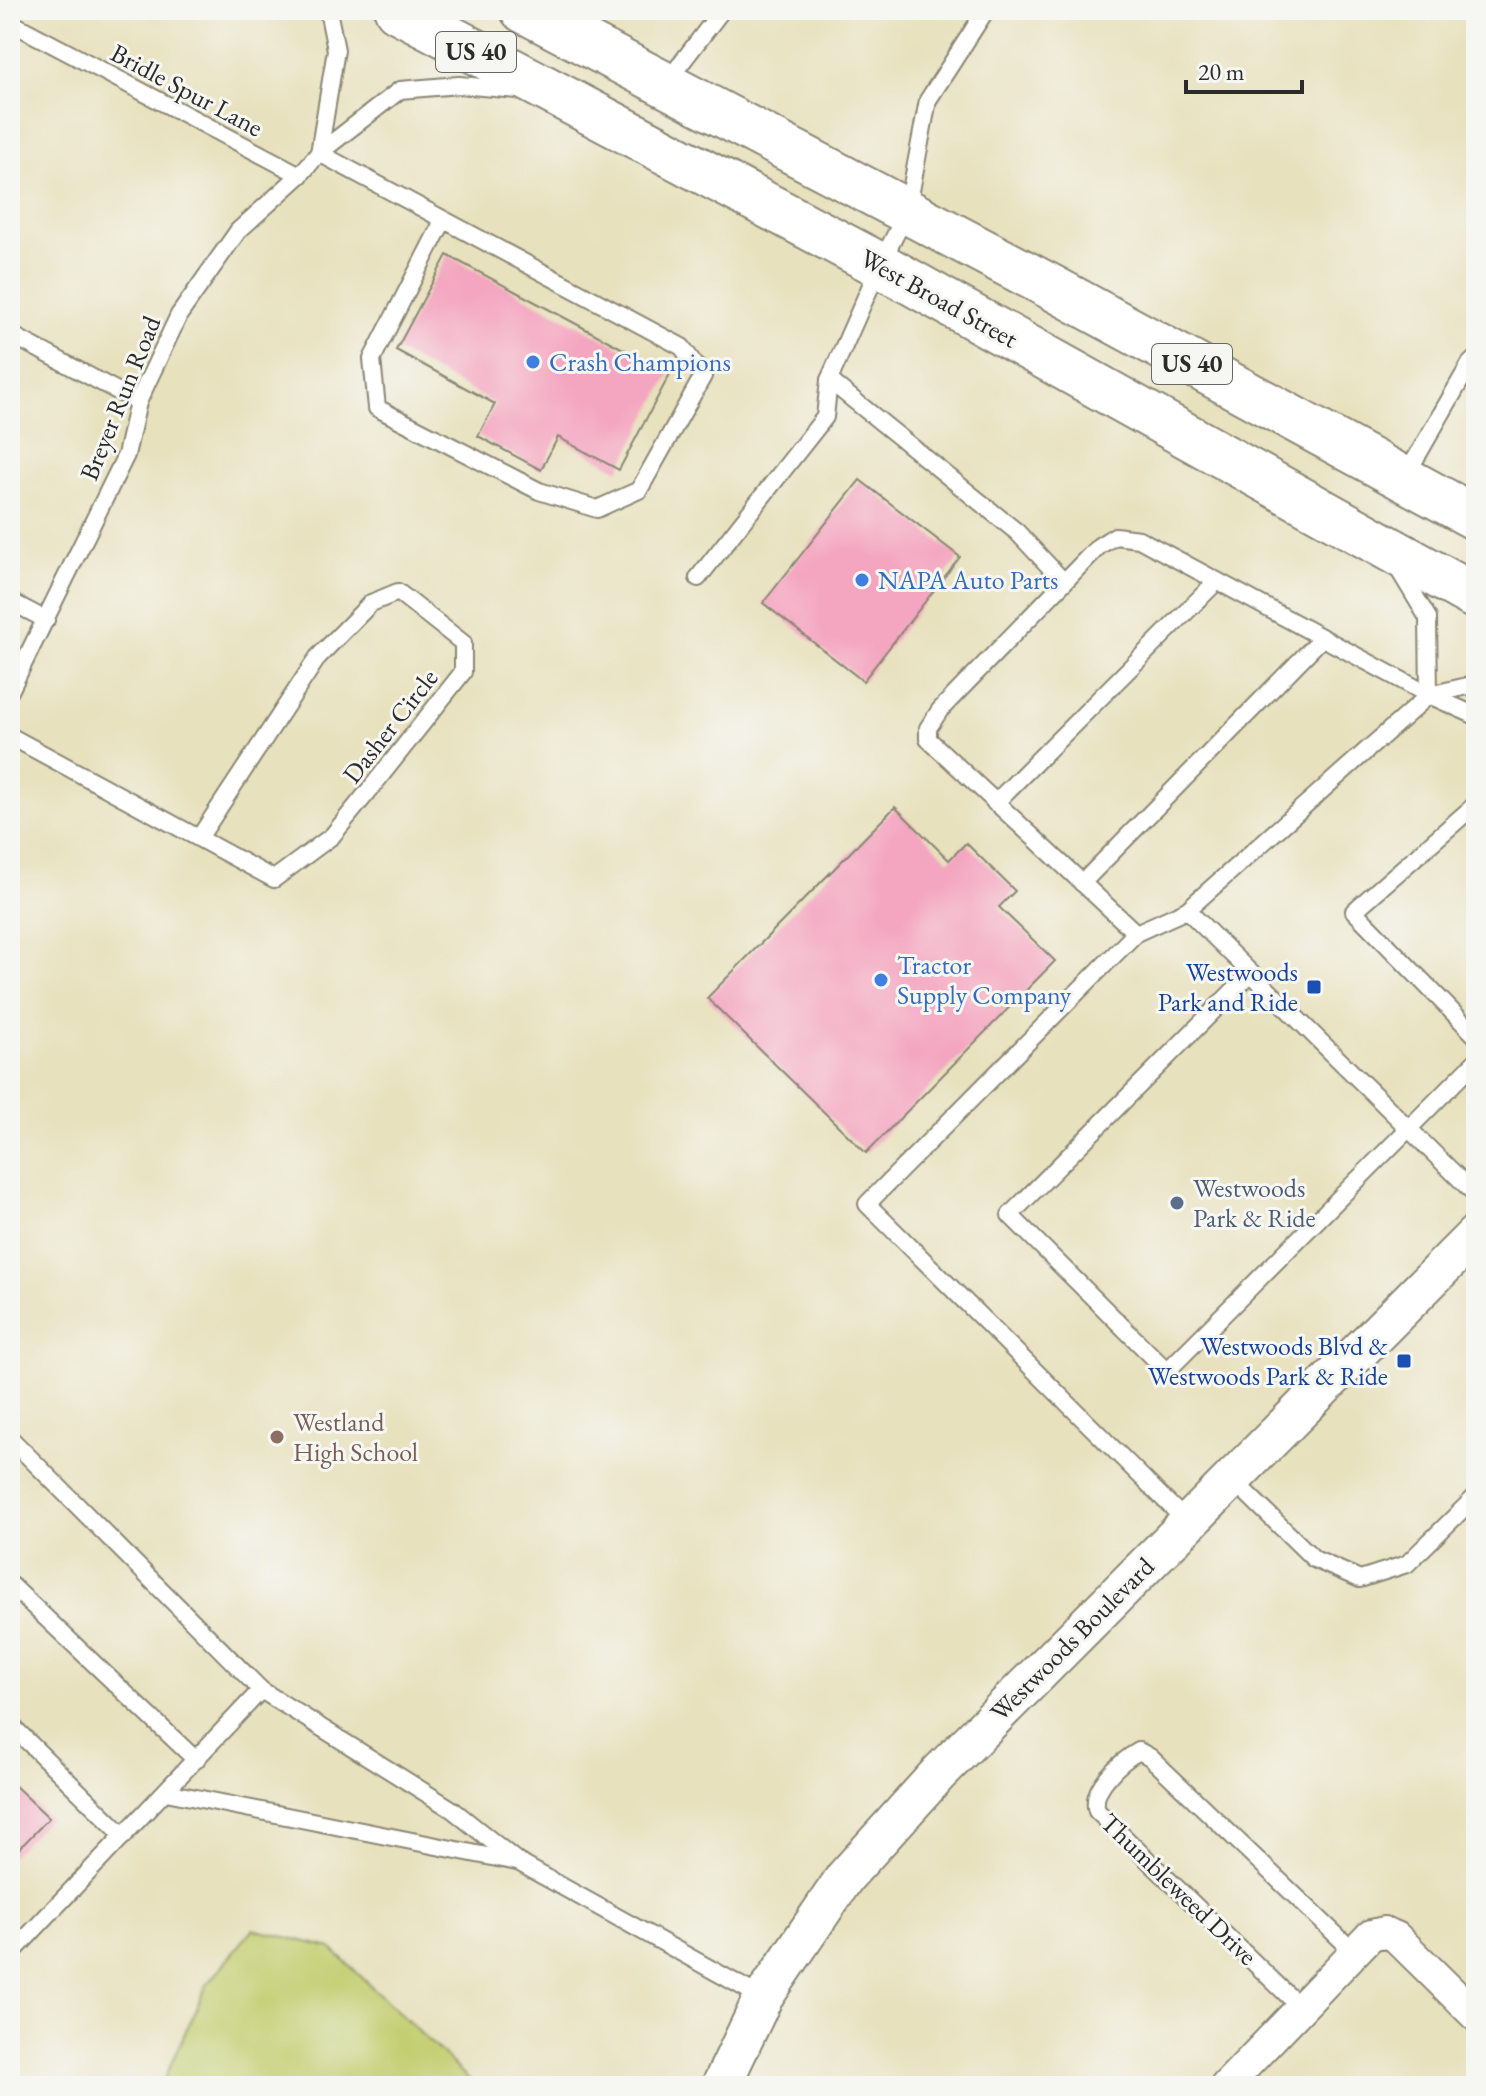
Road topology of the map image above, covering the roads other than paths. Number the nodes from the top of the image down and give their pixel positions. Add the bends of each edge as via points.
1 (328, 10) edge
2 (397, 10) edge
3 (523, 10) edge
4 (722, 10) edge
5 (986, 10) edge
6 (10, 22) edge
7 (665, 85) junction
8 (556, 94) junction
9 (319, 153) junction
10 (300, 175) junction
11 (907, 212) junction
12 (443, 221) junction
13 (880, 265) junction
14 (10, 334) edge
15 (1476, 358) edge
16 (829, 380) junction
17 (138, 402) junction
18 (1404, 479) junction
19 (1476, 518) edge
20 (1384, 545) junction
21 (698, 578) dead end
22 (1217, 581) junction
23 (1064, 582) junction
24 (1476, 597) edge
25 (10, 601) edge
26 (46, 620) junction
27 (1322, 638) junction
28 (1476, 684) edge
29 (10, 691) edge
30 (1429, 695) junction
31 (1476, 716) edge
32 (10, 736) edge
33 (995, 803) junction
34 (1476, 804) edge
35 (199, 838) junction
36 (1082, 883) junction
37 (1187, 910) junction
38 (1136, 933) junction
39 (1251, 973) junction
40 (1476, 1036) edge
41 (1476, 1061) edge
42 (1409, 1129) junction
43 (1476, 1195) edge
44 (1476, 1234) edge
45 (10, 1438) edge
46 (1232, 1479) junction
47 (1476, 1496) edge
48 (1188, 1523) junction
49 (10, 1584) edge
50 (261, 1690) junction
51 (10, 1724) edge
52 (196, 1760) junction
53 (166, 1792) junction
54 (124, 1836) junction
55 (518, 1862) junction
56 (1354, 1952) junction
57 (10, 1955) edge
58 (763, 1998) junction
59 (1301, 2008) junction
60 (1476, 2016) edge
61 (721, 2086) edge
62 (1226, 2086) edge

1 - 9 lane via 336,50
2 - 8 main road, West Broad Street / US 40
3 - 7 main road, US 40
4 - 7 lane
5 - 11 lane via 928,100
6 - 10 lane, Bridle Spur Lane
7 - 11 main road, US 40
8 - 9 lane, Breyer Run Road via 459,85 400,90
8 - 13 main road, West Broad Street / US 40
9 - 10 lane, Breyer Run Road
9 - 12 lane
10 - 17 lane, Breyer Run Road via 238,231 179,315
11 - 13 lane
11 - 18 main road, US 40
12 - 12 lane via 682,347 703,376 639,490 597,509 539,491 377,408 372,359
13 - 16 lane
13 - 20 main road, West Broad Street / US 40
14 - 17 lane
15 - 18 lane
16 - 21 lane via 825,417
16 - 23 lane via 1017,532
17 - 26 lane, Breyer Run Road via 126,455
18 - 19 main road, US 40
20 - 24 main road, West Broad Street / US 40
20 - 30 lane via 1428,618
22 - 23 lane via 1139,539 1115,536
22 - 27 lane
22 - 33 lane
23 - 33 lane via 928,728 928,739
25 - 26 lane
26 - 29 lane, Breyer Run Road
27 - 30 lane
27 - 36 lane
28 - 30 lane
30 - 31 lane
30 - 37 lane
32 - 35 lane, Dasher Circle
33 - 36 lane
34 - 40 lane via 1354,911
35 - 35 lane, Dasher Circle via 274,879 332,836 463,672 463,643 398,592 371,603 318,657
36 - 38 lane
37 - 38 lane
37 - 39 lane
38 - 48 lane via 867,1204
39 - 42 lane
39 - 42 lane via 1010,1215 1167,1371
41 - 42 lane
42 - 43 lane
44 - 46 street, Westwoods Boulevard
45 - 50 lane
46 - 47 lane via 1314,1559 1360,1579 1407,1564
46 - 48 street, Westwoods Boulevard
48 - 58 street, Westwoods Boulevard via 939,1773 845,1877
49 - 52 lane
50 - 52 lane
50 - 55 lane via 453,1810
51 - 54 lane
52 - 53 lane
53 - 54 lane
53 - 55 lane
54 - 57 lane
55 - 58 lane
56 - 59 street
56 - 59 lane, Thumbleweed Drive via 1150,1757 1139,1751 1130,1756 1097,1791 1097,1811
56 - 60 street via 1371,1935 1384,1932 1396,1937
58 - 61 street, Westwoods Boulevard
59 - 62 street

